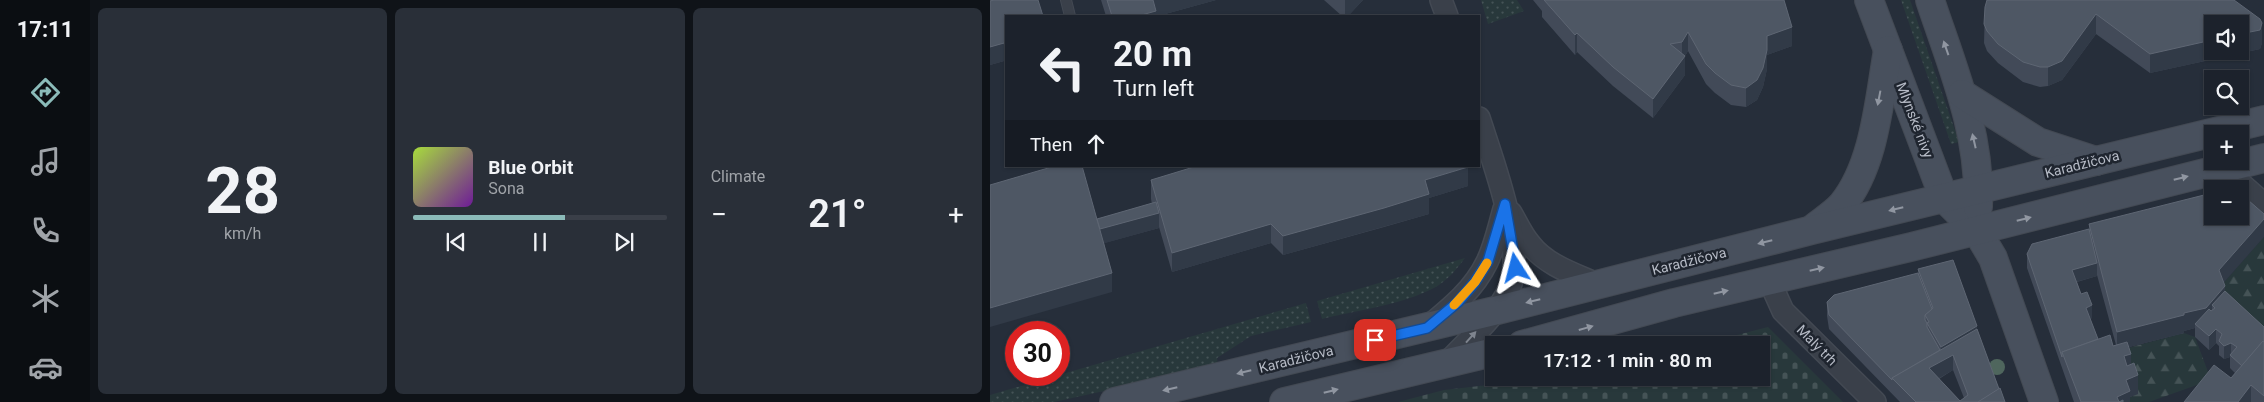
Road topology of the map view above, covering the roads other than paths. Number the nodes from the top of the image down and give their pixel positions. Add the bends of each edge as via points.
1 (1066, 0) edge
2 (1441, 0) edge
3 (1870, 0) edge
4 (1930, 0) edge
5 (1070, 15) edge
6 (1447, 15) edge
7 (1888, 50) junction
8 (1962, 94) junction
9 (2264, 120) edge
10 (1480, 121) edge
11 (2248, 125) edge
12 (2204, 137) edge
13 (2264, 158) edge
14 (2249, 160) edge
15 (2096, 161) junction
16 (2204, 169) edge
17 (2229, 170) edge
18 (1978, 189) junction
19 (1944, 198) junction
20 (1505, 204) junction
21 (2264, 204) edge
22 (1812, 230) junction
23 (1977, 231) junction
24 (1769, 280) junction
25 (1597, 284) junction
26 (1494, 311) junction
27 (1427, 328) junction
28 (1555, 336) edge
29 (1485, 354) edge
30 (1448, 362) junction
31 (1114, 402) edge
32 (1284, 402) edge
33 (1875, 402) edge
34 (2044, 402) edge

1 - 5 lane
2 - 6 street
3 - 7 main road, Mlynské nivy
8 -> 4 main road
7 - 19 main road, Mlynské nivy
7 -> 22 main road via 1869,153 1861,174 1842,206
8 - 15 main road via 2038,142
18 -> 8 main road via 1976,152
9 - 11 main road, Karadžičova
10 - 20 street
12 - 15 main road, Karadžičova
13 - 14 main road
15 - 18 main road, Karadžičova
23 -> 16 main road
17 - 21 street
18 - 19 main road, Karadžičova
18 - 23 main road
19 -> 22 main road, Karadžičova
19 - 23 main road, Mlynské nivy
20 - 25 street via 1539,254 1568,273
20 - 26 street via 1516,268 1509,289
20 - 27 street via 1488,261 1475,282 1458,302
22 -> 25 main road, Karadžičova
24 -> 23 main road
23 - 34 main road, Mlynské nivy via 1993,258
28 -> 24 main road
24 - 33 street, Malý trh via 1783,311
25 -> 26 main road, Karadžičova
26 - 27 main road, Karadžičova
30 -> 26 street
27 -> 31 main road, Karadžičova
29 - 30 main road
32 -> 30 main road

